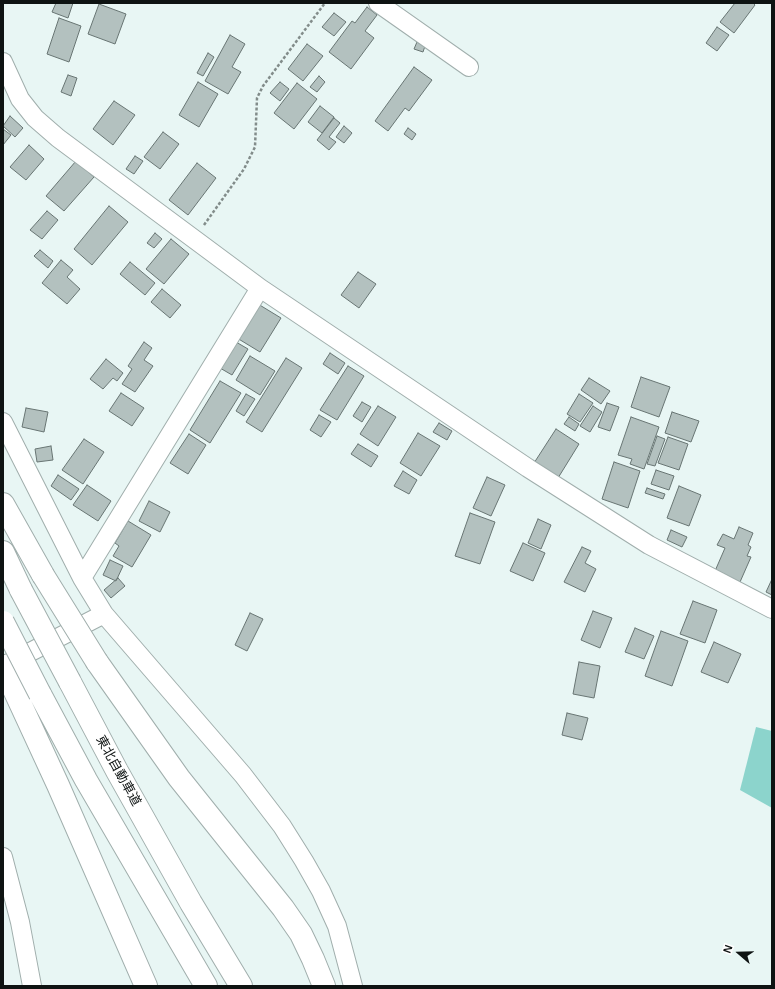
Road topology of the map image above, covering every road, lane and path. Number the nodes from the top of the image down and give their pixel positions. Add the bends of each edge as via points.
1 (326, 3) edge
2 (378, 3) edge
3 (3, 62) edge
4 (468, 67) dead end
5 (201, 229) dead end
6 (260, 288) junction
7 (3, 422) edge
8 (3, 504) edge
9 (3, 552) edge
10 (82, 578) junction
11 (772, 609) edge
12 (104, 614) junction
13 (3, 622) edge
14 (3, 666) edge
15 (3, 857) edge
16 (32, 986) edge
17 (146, 986) edge
18 (206, 986) edge
19 (241, 986) edge
20 (324, 986) edge
21 (354, 986) edge

1 - 5 path via 263,86 257,98 255,147 244,169
2 - 4 street
3 - 6 street via 20,99 35,118 58,138
6 - 10 street
6 - 11 street via 528,468 642,540
7 - 10 street
8 - 20 highway, bridge via 97,662 179,778 292,921 314,959
9 - 19 highway, 東北自動車道, bridge via 70,682 168,861
10 - 12 street
12 - 14 street
12 - 21 street via 242,775 282,826 321,891 337,926
13 - 18 highway, bridge via 86,780
14 - 17 highway
15 - 16 street via 20,922

